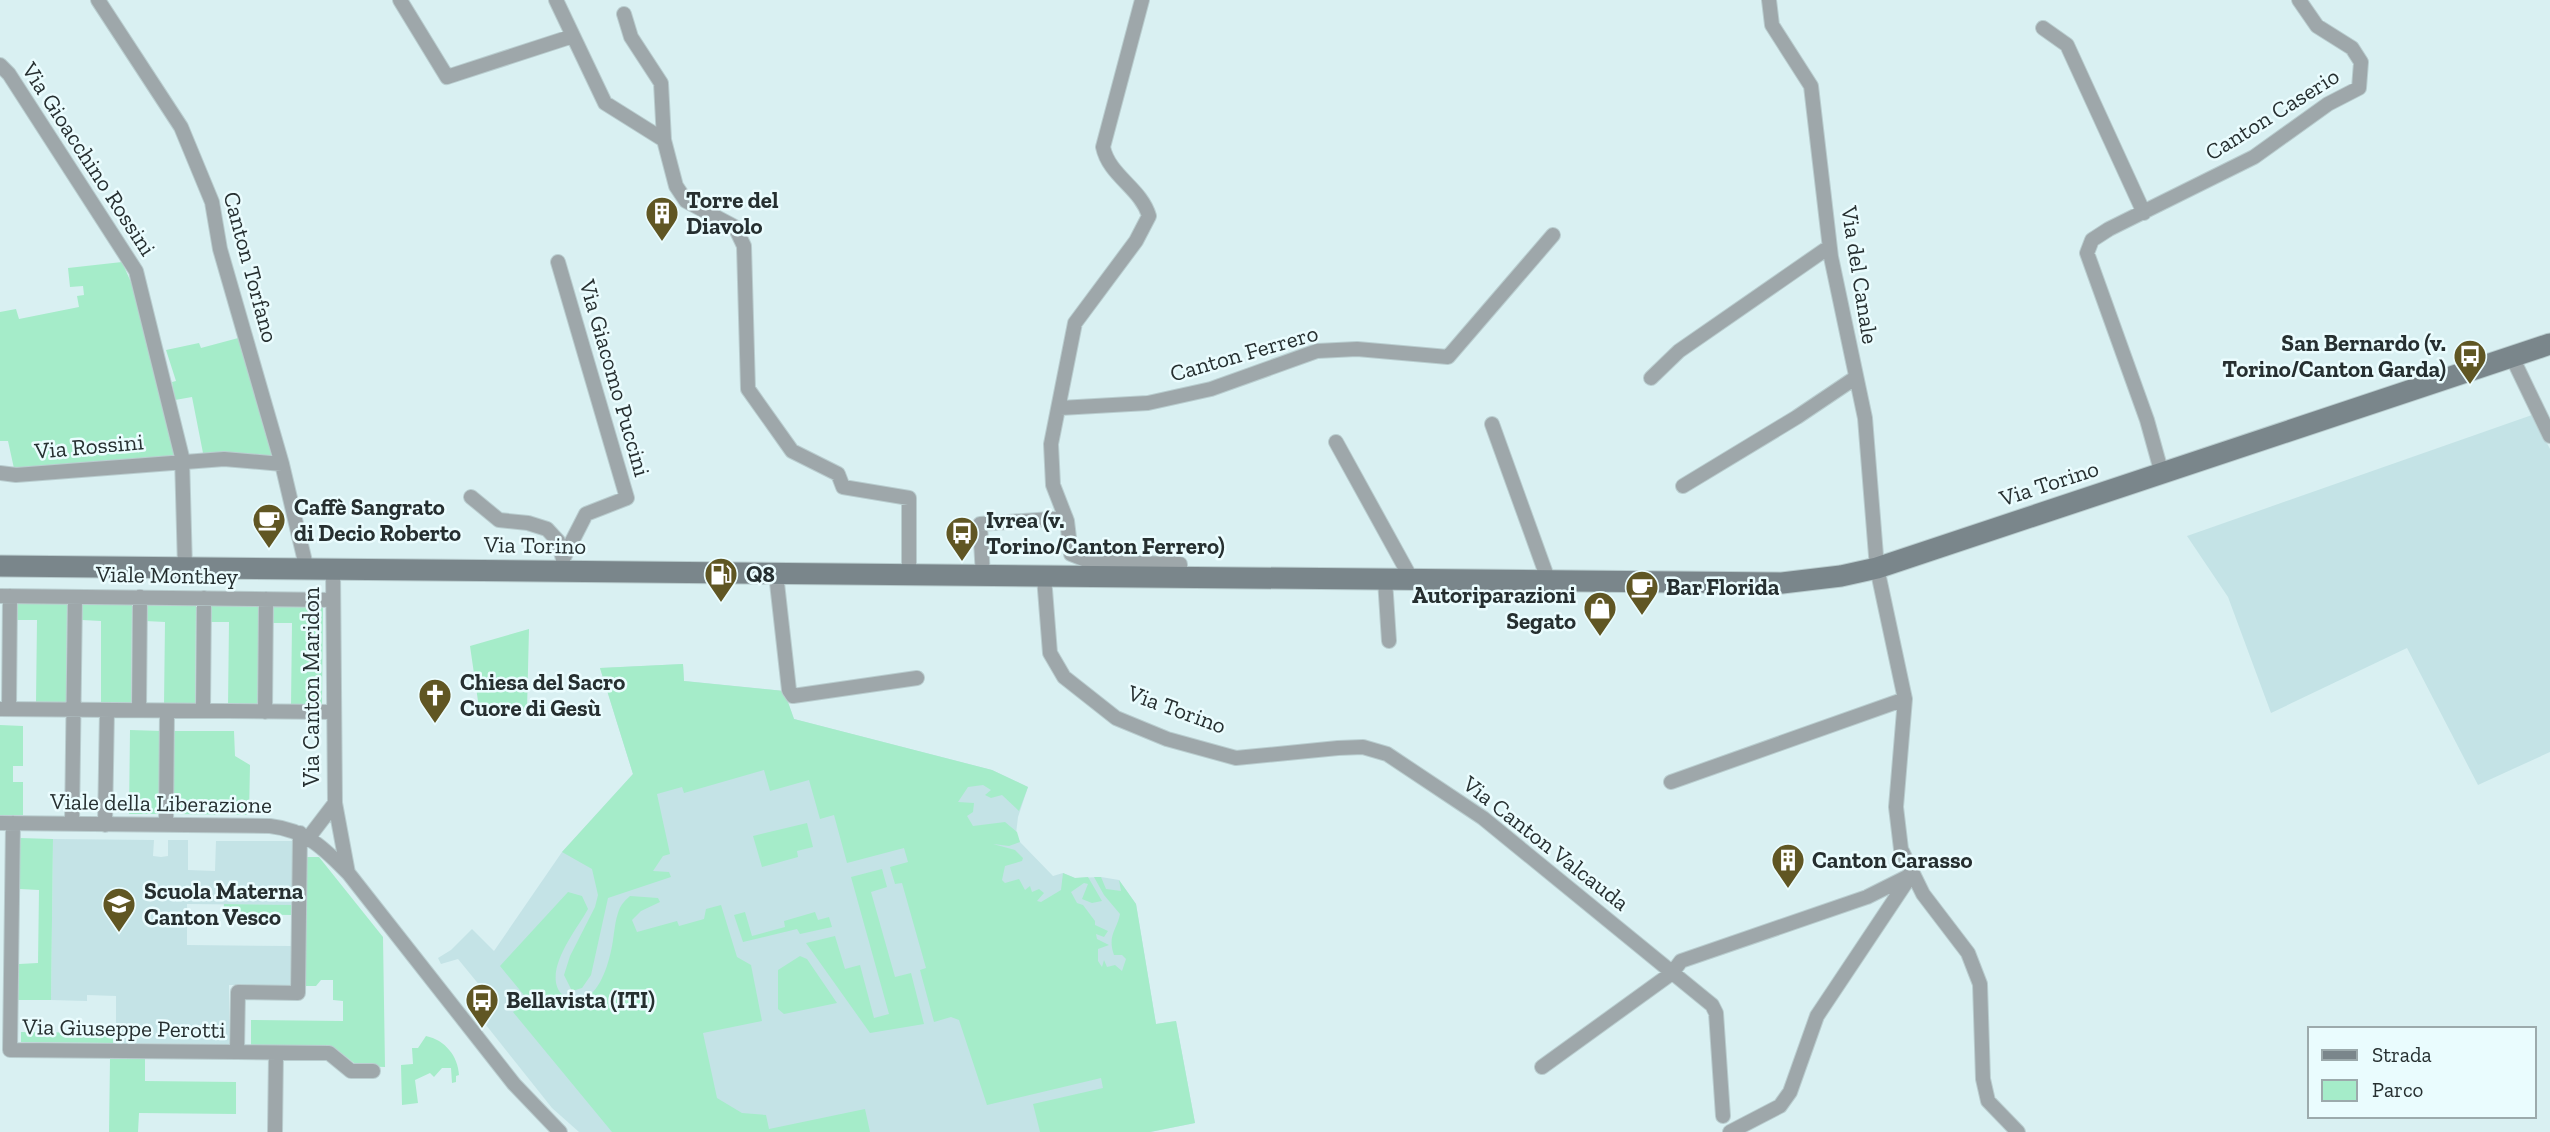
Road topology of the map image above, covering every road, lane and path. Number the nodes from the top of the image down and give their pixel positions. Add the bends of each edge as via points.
1 (98, 0) edge
2 (400, 0) edge
3 (556, 0) edge
4 (1142, 0) edge
5 (1769, 0) edge
6 (2299, 0) edge
7 (624, 14) dead end
8 (2043, 28) dead end
9 (573, 36) junction
10 (0, 65) edge
11 (664, 140) junction
12 (2144, 213) junction
13 (1553, 235) dead end
14 (1829, 247) junction
15 (558, 262) dead end
16 (2550, 344) edge
17 (2512, 358) junction
18 (1651, 378) dead end
19 (1855, 378) junction
20 (1060, 408) junction
21 (1492, 424) dead end
22 (2550, 436) edge
23 (1336, 442) dead end
24 (182, 461) junction
25 (282, 464) junction
26 (0, 473) edge
27 (2162, 474) junction
28 (1683, 486) dead end
29 (471, 497) dead end
30 (1066, 518) junction
31 (563, 565) junction
32 (0, 566) edge
33 (185, 568) junction
34 (1877, 568) junction
35 (307, 570) junction
36 (333, 570) junction
37 (776, 573) junction
38 (909, 575) junction
39 (983, 576) junction
40 (1044, 577) junction
41 (1181, 578) junction
42 (1385, 580) junction
43 (1412, 580) junction
44 (1549, 582) junction
45 (5, 596) edge
46 (75, 597) junction
47 (140, 597) junction
48 (204, 598) junction
49 (266, 599) junction
50 (334, 600) junction
51 (1390, 641) dead end
52 (917, 678) dead end
53 (1905, 699) junction
54 (5, 709) edge
55 (74, 710) junction
56 (107, 710) junction
57 (139, 710) junction
58 (167, 711) junction
59 (204, 711) junction
60 (265, 712) junction
61 (333, 712) junction
62 (1387, 754) joint
63 (1671, 782) dead end
64 (335, 803) junction
65 (6, 823) edge
66 (72, 824) junction
67 (105, 825) junction
68 (166, 825) junction
69 (304, 835) junction
70 (349, 874) junction
71 (1911, 875) junction
72 (1672, 973) junction
73 (6, 981) edge
74 (237, 1052) junction
75 (276, 1053) junction
76 (1542, 1067) dead end
77 (373, 1071) dead end
78 (1723, 1116) dead end
79 (275, 1132) edge
80 (560, 1132) edge
81 (1730, 1132) edge
82 (2018, 1132) edge

1 - 25 street, Canton Torfano via 181,127 212,202 220,249
2 - 9 street via 447,77
3 - 9 street
4 - 20 street via 1103,147 1106,162 1146,205 1149,216 1136,241 1074,323
5 - 14 street, Via del Canale via 1772,25 1811,86
6 - 12 street, Canton Caserio via 2317,26 2352,48 2361,62 2358,88 2254,157
7 - 11 street via 631,37 661,83
8 - 12 street via 2067,45
9 - 11 street via 605,103
10 - 24 street, Via Gioacchino Rossini via 135,271
11 - 38 street via 676,186 687,201 735,227 744,246 748,389 792,451 838,474 843,487 909,498
12 - 27 street, Canton Caserio via 2092,240 2087,253
13 - 20 street, Canton Ferrero via 1448,357 1357,349 1317,351 1212,389 1149,403
14 - 18 street via 1679,351
14 - 19 street, Via del Canale
15 - 31 street, Via Giacomo Puccini via 627,498 586,514
16 - 17 street, Via Torino
17 - 22 street
17 - 27 street, Via Torino
19 - 28 street
19 - 34 street, Via del Canale via 1865,418
20 - 30 street via 1051,444 1053,485
21 - 44 street
23 - 43 street
24 - 25 street, Via Rossini
24 - 26 street, Via Rossini
24 - 33 street, Via Gioacchino Rossini
25 - 35 street, Canton Torfano
27 - 34 street, Via Torino
29 - 31 street via 499,520 547,529 558,541
30 - 39 street via 980,524
30 - 41 street via 1071,554 1079,559 1172,562 1180,564
31 - 36 street, Via Torino
31 - 37 street, Via Torino
32 - 33 street, Via Torino
33 - 35 street, Via Torino
34 - 44 street, Via Torino via 1782,583
34 - 53 street
35 - 36 street, Via Torino
36 - 50 street, Via Canton Maridon
37 - 38 street, Via Torino
37 - 52 street via 793,696
38 - 39 street, Via Torino
39 - 40 street, Via Torino
40 - 41 street, Via Torino
40 - 62 street, Via Torino via 1049,653 1064,677 1116,718 1167,739 1236,758 1363,747
41 - 42 street, Via Torino
42 - 43 street, Via Torino
42 - 51 street
43 - 44 street, Via Torino
45 - 46 street, Viale Monthey
45 - 54 street
46 - 47 street, Viale Monthey
46 - 55 street
47 - 48 street, Viale Monthey
47 - 57 street
48 - 49 street, Viale Monthey
48 - 59 street
49 - 50 street, Viale Monthey
49 - 60 street
50 - 61 street, Via Canton Maridon
53 - 63 street
53 - 71 street via 1896,807 1901,849
54 - 55 street
55 - 56 street
55 - 66 street
56 - 57 street
56 - 67 street
57 - 58 street
58 - 59 street
58 - 68 street
59 - 60 street
60 - 61 street
61 - 64 street, Via Canton Maridon
62 - 72 street, Via Canton Valcauda via 1483,818
64 - 69 street, Via Canton Maridon
64 - 70 street, Via Canton Maridon
65 - 66 street, Viale della Liberazione
65 - 73 street
66 - 67 street, Viale della Liberazione
67 - 68 street, Viale della Liberazione
68 - 69 street, Viale della Liberazione via 270,827
69 - 70 street via 320,844
69 - 74 street, Via Giuseppe Perotti via 298,993 237,992
70 - 80 street via 514,1084
71 - 72 street via 1867,897 1681,961
71 - 81 street via 1817,1016 1790,1092 1776,1111
71 - 82 street via 1968,953 1980,984 1987,1101
72 - 76 street
72 - 78 street, Via Canton Valcauda via 1716,1013
73 - 74 street, Via Giuseppe Perotti via 10,1050
74 - 75 street, Via Giuseppe Perotti
75 - 77 street, Via Giuseppe Perotti via 329,1053 351,1071
75 - 79 street

